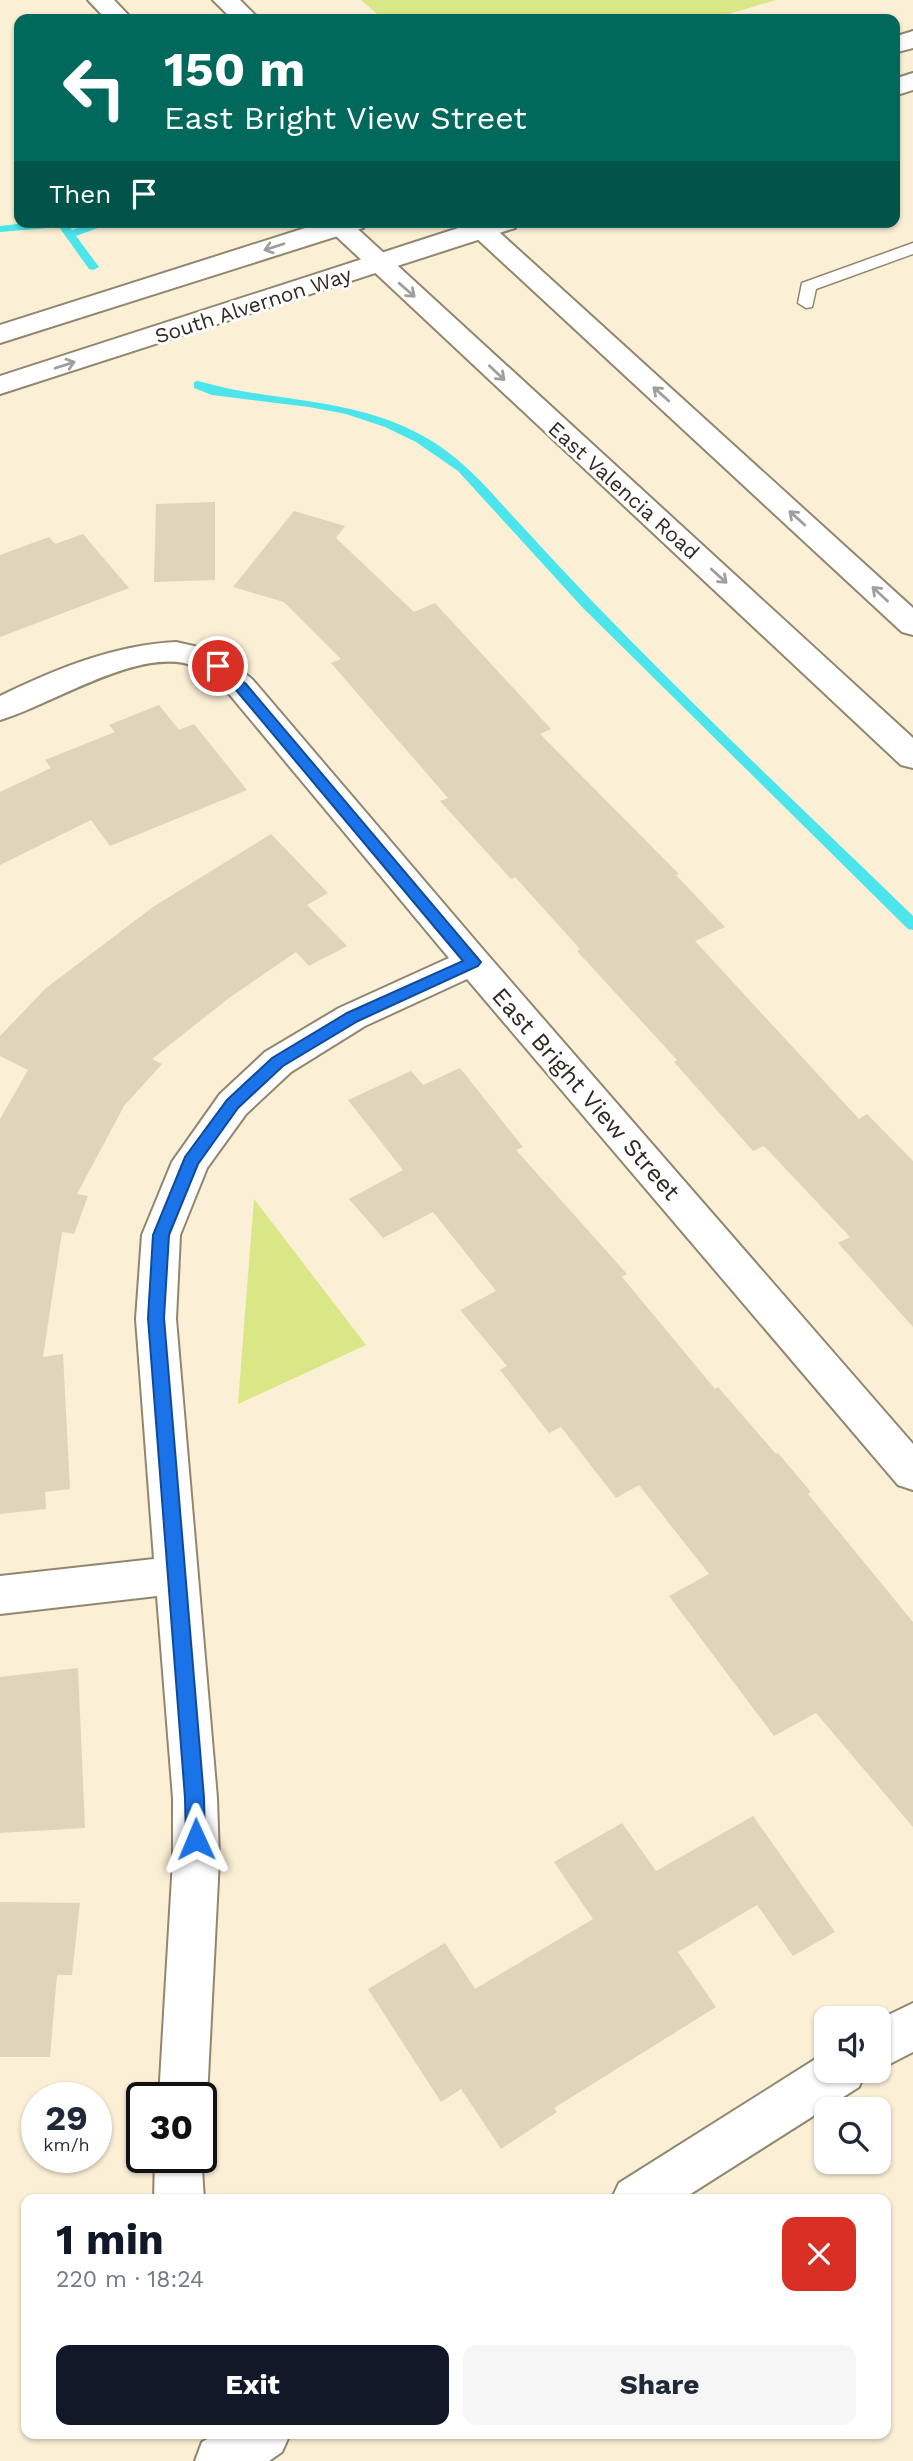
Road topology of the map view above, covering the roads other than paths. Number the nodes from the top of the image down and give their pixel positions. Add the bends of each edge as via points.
1 (100, 0) edge
2 (225, 0) edge
3 (115, 14) edge
4 (241, 14) edge
5 (330, 228) edge
6 (346, 228) edge
7 (478, 228) edge
8 (489, 228) edge
9 (913, 248) edge
10 (379, 265) junction
11 (806, 303) dead end
12 (0, 334) edge
13 (0, 385) edge
14 (913, 625) edge
15 (0, 709) edge
16 (913, 757) edge
17 (473, 962) junction
18 (913, 1473) edge
19 (176, 1575) junction
20 (0, 1595) edge
21 (913, 2026) edge
22 (891, 2039) edge
23 (184, 2082) edge
24 (821, 2083) edge
25 (179, 2173) edge
26 (179, 2194) edge
27 (646, 2194) edge

1 - 3 main road
2 - 4 main road
5 -> 12 main road, South Alvernon Way
6 - 10 main road, East Valencia Road
7 - 10 main road, South Alvernon Way
14 -> 8 main road
9 - 11 lane via 808,286
13 -> 10 main road, South Alvernon Way
10 -> 16 main road, East Valencia Road
15 - 17 main road, East Bright View Street via 138,655 171,651 218,666 241,687
17 - 18 main road, East Bright View Street
17 - 19 main road via 352,1017 278,1062 233,1104 191,1162 161,1235 156,1318
19 - 20 main road
19 - 23 main road via 196,1860
21 - 22 main road
24 - 27 main road
25 - 26 main road

